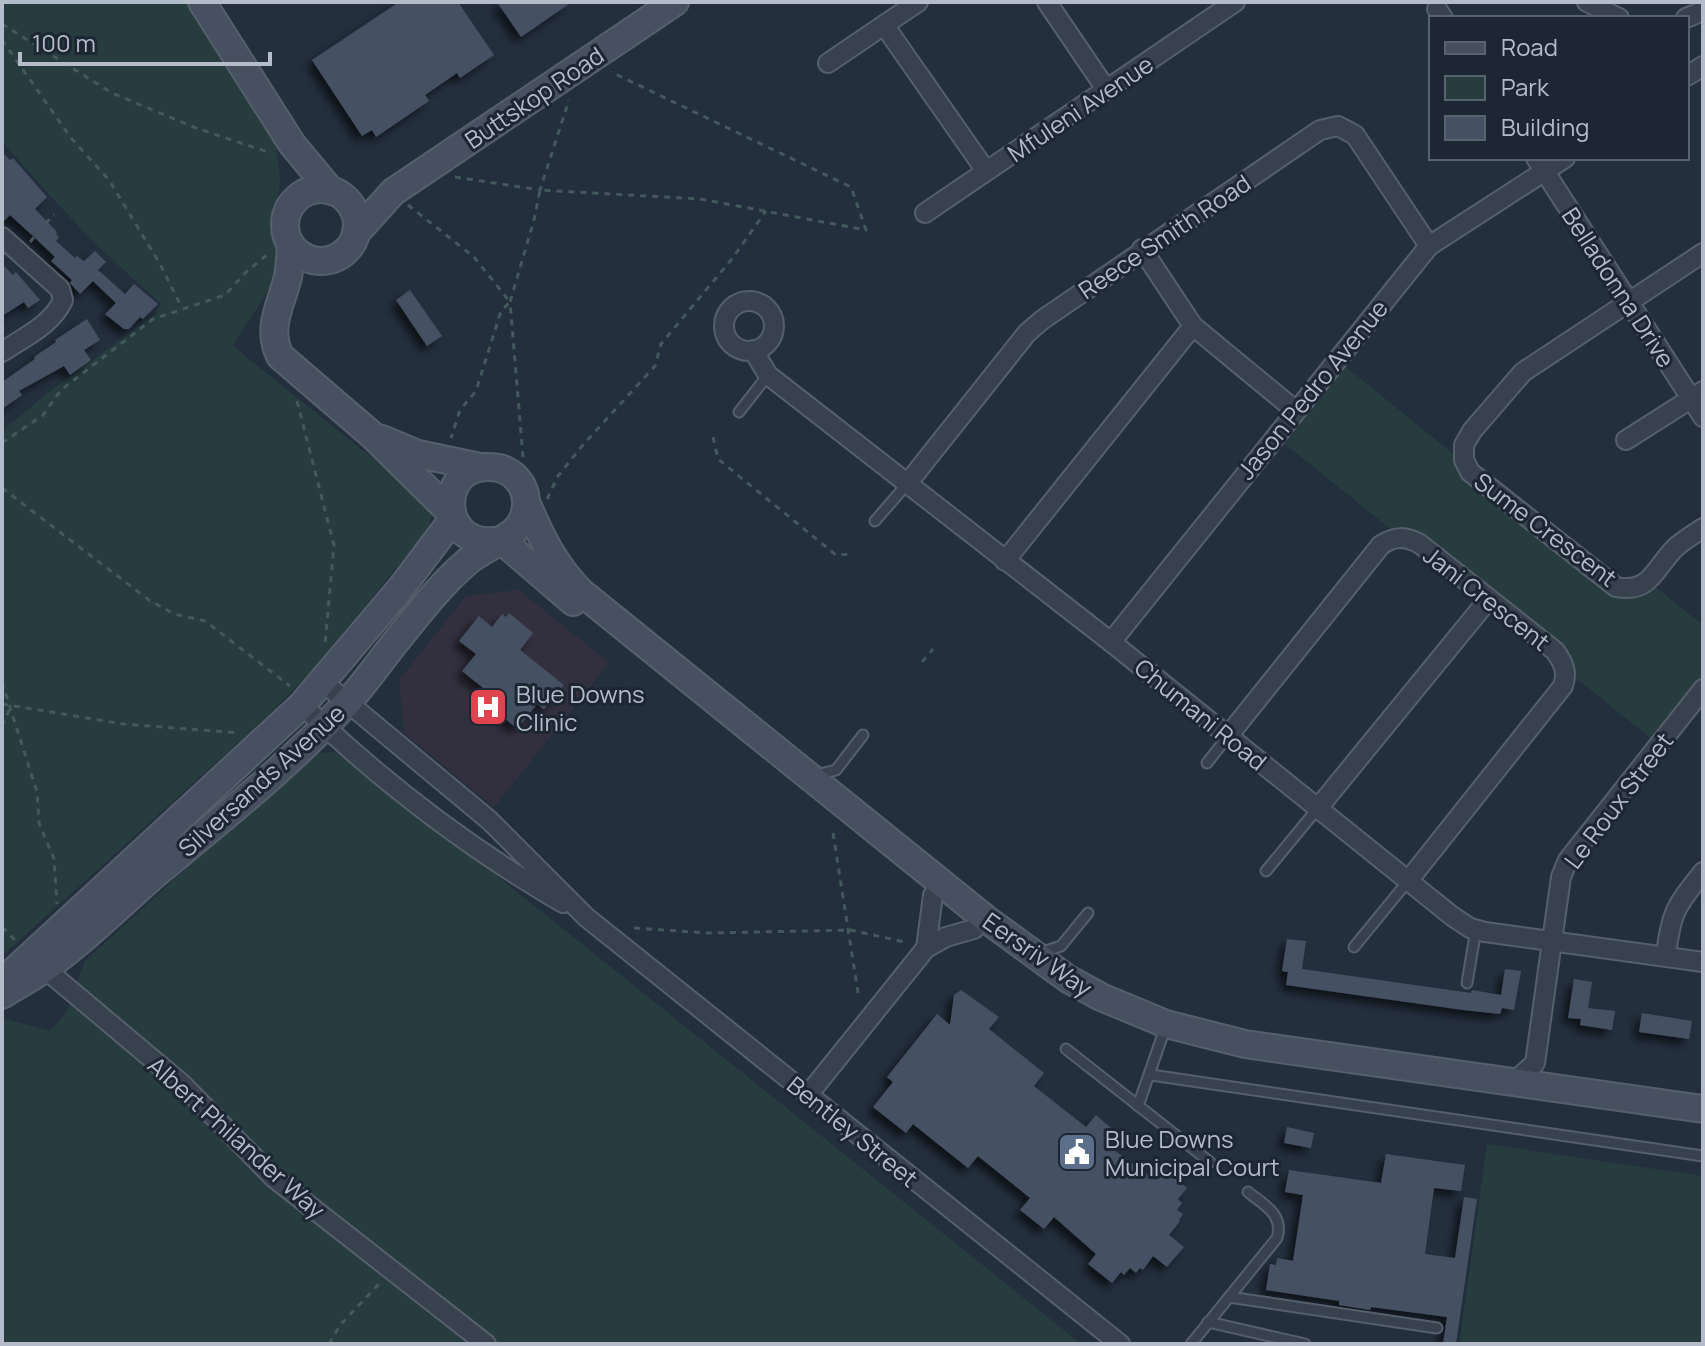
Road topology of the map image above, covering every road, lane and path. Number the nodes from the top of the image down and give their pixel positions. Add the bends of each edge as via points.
1 (202, 2) edge
2 (675, 2) edge
3 (918, 2) edge
4 (1047, 2) edge
5 (1587, 2) edge
6 (1229, 3) edge
7 (1615, 16) edge
8 (2, 24) edge
9 (884, 25) junction
10 (2, 40) edge
11 (828, 63) dead end
12 (606, 71) dead end
13 (1106, 89) junction
14 (569, 100) dead end
15 (285, 150) junction
16 (1540, 165) edge
17 (986, 171) junction
18 (454, 177) dead end
19 (540, 190) junction
20 (338, 194) junction
21 (398, 196) junction
22 (290, 206) junction
23 (766, 211) junction
24 (925, 213) dead end
25 (54, 214) dead end
26 (356, 233) junction
27 (2, 237) edge
28 (1429, 246) junction
29 (281, 248) junction
30 (1142, 249) junction
31 (1703, 253) edge
32 (20, 254) junction
33 (325, 261) junction
34 (510, 302) junction
35 (1628, 302) junction
36 (183, 309) junction
37 (278, 309) junction
38 (1193, 326) junction
39 (753, 350) dead end
40 (2, 352) edge
41 (768, 375) junction
42 (296, 394) dead end
43 (1697, 395) edge
44 (1296, 411) junction
45 (739, 412) dead end
46 (1703, 417) edge
47 (372, 435) junction
48 (713, 437) dead end
49 (1626, 440) dead end
50 (2, 443) edge
51 (449, 446) dead end
52 (524, 464) dead end
53 (480, 467) junction
54 (907, 484) junction
55 (2, 488) edge
56 (535, 504) junction
57 (452, 516) junction
58 (875, 521) dead end
59 (1703, 528) edge
60 (498, 541) junction
61 (853, 554) dead end
62 (1005, 561) junction
63 (1488, 600) junction
64 (1111, 642) junction
65 (324, 649) dead end
66 (933, 649) dead end
67 (922, 662) dead end
68 (2, 682) edge
69 (323, 682) junction
70 (1703, 689) edge
71 (299, 698) junction
72 (347, 703) junction
73 (2, 704) edge
74 (10, 707) junction
75 (2, 726) edge
76 (324, 726) junction
77 (252, 734) dead end
78 (863, 735) dead end
79 (1228, 736) junction
80 (1207, 763) dead end
81 (838, 785) junction
82 (1318, 808) junction
83 (489, 820) junction
84 (833, 833) dead end
85 (471, 842) junction
86 (1266, 871) dead end
87 (1703, 872) edge
88 (1408, 881) junction
89 (933, 895) junction
90 (56, 912) dead end
91 (1088, 913) dead end
92 (586, 917) junction
93 (2, 927) edge
94 (634, 928) dead end
95 (974, 929) junction
96 (1476, 929) junction
97 (850, 930) junction
98 (905, 942) dead end
99 (1552, 943) junction
100 (1354, 947) dead end
101 (926, 948) junction
102 (1666, 955) junction
103 (32, 956) junction
104 (1064, 962) junction
105 (1703, 962) edge
106 (2, 982) edge
107 (1467, 983) dead end
108 (2, 995) edge
109 (859, 999) dead end
110 (1162, 1037) junction
111 (1066, 1049) dead end
112 (1525, 1072) junction
113 (1151, 1075) junction
114 (808, 1095) junction
115 (1138, 1106) junction
116 (1703, 1109) edge
117 (1703, 1122) edge
118 (1703, 1156) edge
119 (1210, 1162) dead end
120 (1248, 1192) dead end
121 (392, 1270) junction
122 (1229, 1297) junction
123 (1208, 1322) junction
124 (1437, 1328) dead end
125 (329, 1344) edge
126 (486, 1344) edge
127 (1120, 1344) edge
128 (1191, 1344) edge
129 (1305, 1344) edge

1 - 15 main road
2 - 21 main road, Buttskop Road
3 - 9 street
4 - 13 street
5 - 7 street
6 - 13 street, Mfuleni Avenue
8 - 15 path via 112,93 196,128
9 - 11 street
9 - 17 street
10 - 36 path via 71,138 109,180
12 - 23 path via 851,187 866,230
13 - 17 street, Mfuleni Avenue
14 - 19 path
15 - 20 main road
15 - 22 main road
16 - 28 street, Jason Pedro Avenue
16 - 35 street, Belladonna Drive
17 - 24 street, Mfuleni Avenue
18 - 19 path
19 - 23 path via 700,199
19 - 34 path
20 - 21 main road, Buttskop Road
20 - 22 main road via 308,191
20 - 26 main road via 356,216
21 - 26 main road, Buttskop Road
21 - 34 path via 474,257
22 - 29 main road
23 - 56 path via 661,344 655,366
25 - 32 path
26 - 33 main road via 345,252
27 - 32 street
28 - 30 street, Reece Smith Road via 1362,144 1338,126 1320,130
28 - 44 street, Jason Pedro Avenue
29 - 33 main road
29 - 36 path via 246,272 225,295
29 - 37 main road via 288,275
30 - 38 street
30 - 54 street, Reece Smith Road via 1027,333
31 - 35 street
32 - 40 street via 60,289 63,300 47,322
33 - 37 main road
34 - 51 path via 501,311 476,391 460,410
34 - 52 path
35 - 43 street, Belladonna Drive
35 - 59 street, Sume Crescent via 1523,372 1472,431 1464,460 1470,472 1616,587 1640,587
36 - 50 path via 153,319 61,390 43,415
37 - 47 main road via 273,329 280,356
38 - 44 street
38 - 62 street
39 - 41 street, Chumani Road
41 - 45 lane
41 - 54 street, Chumani Road
42 - 65 path via 334,545
43 - 46 street, Belladonna Drive
43 - 49 street
44 - 64 street, Jason Pedro Avenue
47 - 53 main road via 418,454
47 - 57 main road
48 - 61 path via 718,459 836,555
53 - 56 main road via 511,474
53 - 57 main road via 456,485
54 - 58 lane
54 - 62 street, Chumani Road
55 - 71 path via 149,600 174,614 205,621
56 - 60 main road via 518,528
56 - 81 main road, Eersriv Way via 545,545 582,593 809,776
57 - 60 main road via 468,536
57 - 69 main road, Silversands Avenue
60 - 72 main road, Silversands Avenue via 459,568
60 - 89 main road, Eersriv Way
62 - 64 street, Chumani Road
63 - 79 street, Jani Crescent via 1420,544 1399,537 1388,540
63 - 82 street
63 - 88 street, Jani Crescent via 1555,651 1563,661 1565,679
64 - 79 street, Chumani Road
66 - 67 path
68 - 74 path
69 - 71 main road, Silversands Avenue
69 - 72 street, Bentley Street
70 - 99 street, Le Roux Street via 1568,860
71 - 76 street, Bentley Street
71 - 103 main road, Silversands Avenue
72 - 76 main road, Silversands Avenue
72 - 83 street, Bentley Street
73 - 74 path
74 - 75 path
74 - 77 path via 123,724
74 - 90 path via 37,792 39,823 54,859
76 - 85 street, Bentley Street
76 - 103 main road, Silversands Avenue via 270,777
78 - 81 lane
79 - 80 lane
79 - 82 street, Chumani Road
81 - 104 main road, Eersriv Way via 1033,955
82 - 86 lane
82 - 88 street, Chumani Road
83 - 85 street
83 - 92 street, Bentley Street
84 - 97 path
85 - 92 street, Bentley Street
87 - 102 street via 1676,907
88 - 96 street, Chumani Road
88 - 100 lane
89 - 95 main road, Eersriv Way
89 - 101 street
91 - 104 lane
92 - 114 street, Bentley Street
93 - 103 path
94 - 97 path via 707,933
95 - 101 street
95 - 110 main road, Eersriv Way via 1063,991
96 - 99 street, Chumani Road
96 - 107 lane
97 - 98 path
97 - 109 path
99 - 102 street, Chumani Road
99 - 112 street, Le Roux Street
101 - 114 street
102 - 105 street, Chumani Road
103 - 106 main road, Silversands Avenue
103 - 108 main road, Silversands Avenue
103 - 121 street, Albert Philander Way via 182,1084 274,1178
104 - 112 main road, Eersriv Way via 1101,997 1166,1024 1245,1044
110 - 113 lane
110 - 117 main road, Eersriv Way via 1238,1056
111 - 115 lane
112 - 116 main road, Eersriv Way via 1555,1089
113 - 115 lane
113 - 118 lane
114 - 127 street, Bentley Street
115 - 119 lane
120 - 122 lane via 1275,1214 1279,1231
121 - 125 path
121 - 126 street, Albert Philander Way
122 - 123 lane
122 - 124 lane
123 - 128 lane
123 - 129 lane

